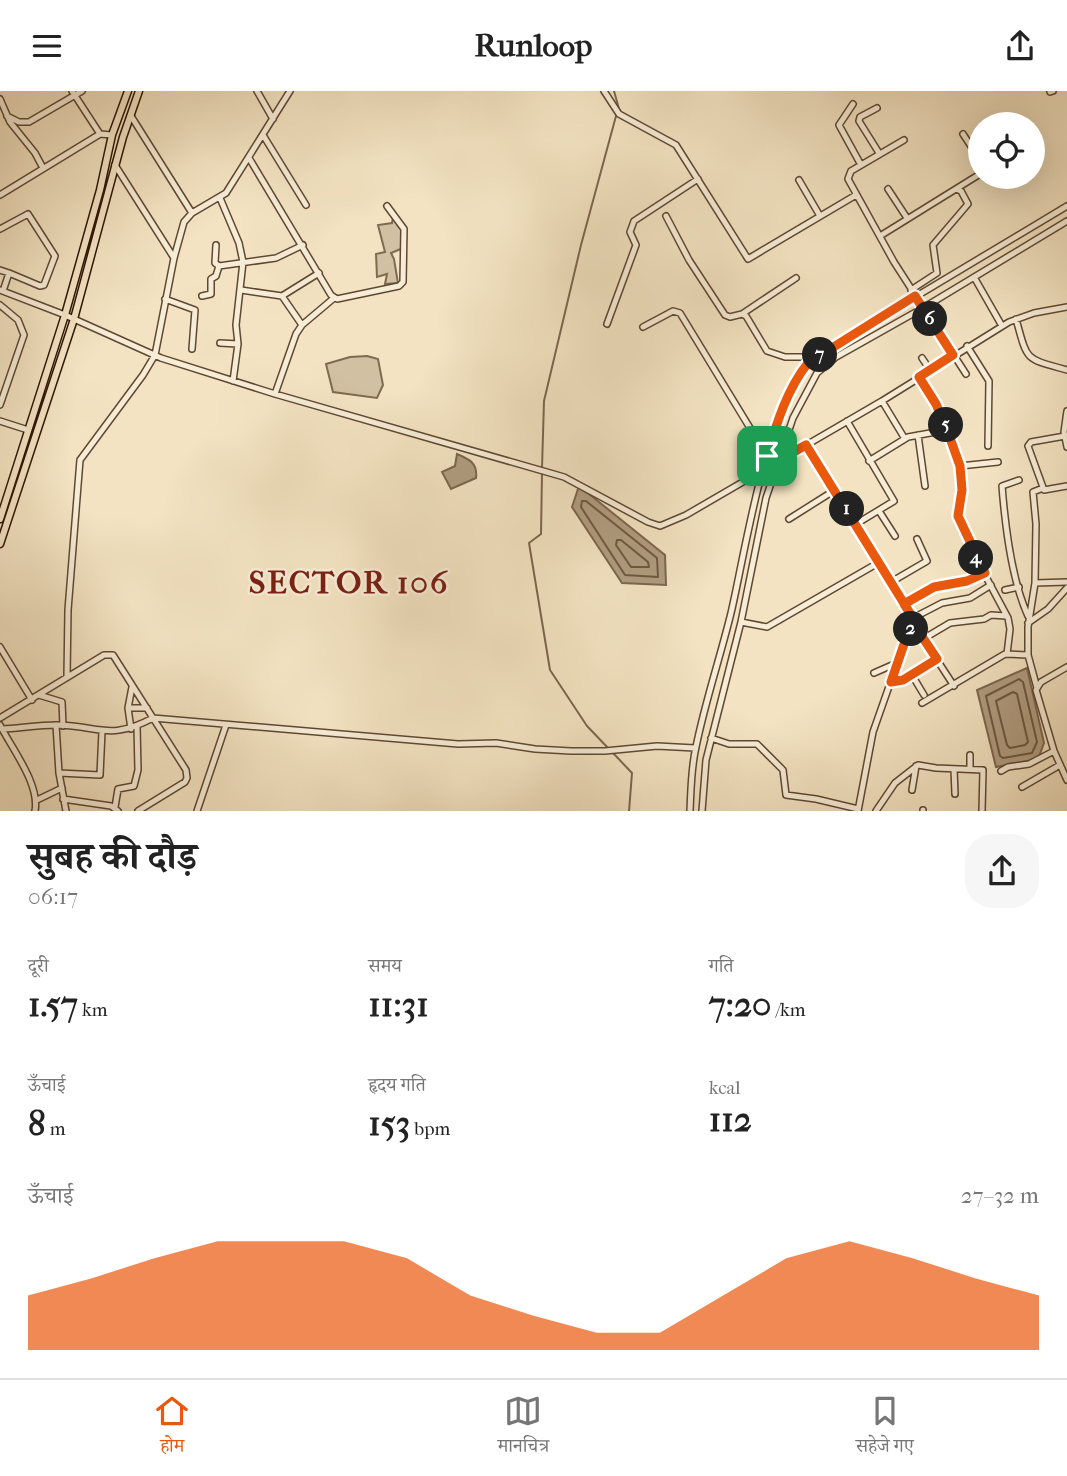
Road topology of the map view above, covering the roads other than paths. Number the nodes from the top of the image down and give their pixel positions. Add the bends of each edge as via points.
1 (82, 91) edge
2 (128, 91) edge
3 (139, 91) edge
4 (257, 91) edge
5 (290, 91) edge
6 (604, 91) edge
7 (73, 93) edge
8 (0, 99) edge
9 (853, 104) dead end
10 (877, 107) dead end
11 (7, 115) junction
12 (131, 116) junction
13 (273, 119) junction
14 (100, 134) junction
15 (963, 134) dead end
16 (112, 135) junction
17 (263, 135) junction
18 (904, 140) dead end
19 (968, 142) edge
20 (879, 153) junction
21 (249, 157) junction
22 (116, 165) junction
23 (861, 165) junction
24 (43, 169) junction
25 (698, 179) junction
26 (799, 180) dead end
27 (968, 182) edge
28 (888, 189) dead end
29 (956, 189) junction
30 (0, 195) edge
31 (856, 195) junction
32 (220, 198) junction
33 (306, 205) dead end
34 (387, 206) dead end
35 (1067, 206) edge
36 (192, 213) junction
37 (666, 216) dead end
38 (820, 216) junction
39 (907, 218) junction
40 (1067, 222) edge
41 (0, 229) edge
42 (880, 236) junction
43 (216, 245) dead end
44 (303, 245) junction
45 (174, 258) junction
46 (243, 262) junction
47 (219, 266) junction
48 (0, 270) edge
49 (9, 273) junction
50 (319, 273) junction
51 (796, 278) dead end
52 (974, 278) junction
53 (1, 290) edge
54 (241, 290) junction
55 (913, 293) junction
56 (202, 296) dead end
57 (282, 296) junction
58 (334, 298) junction
59 (166, 299) junction
60 (0, 305) edge
61 (1067, 307) edge
62 (923, 309) junction
63 (742, 314) junction
64 (65, 315) junction
65 (74, 319) junction
66 (1016, 319) junction
67 (607, 324) dead end
68 (302, 325) junction
69 (1002, 326) junction
70 (643, 327) dead end
71 (220, 343) dead end
72 (238, 344) junction
73 (967, 346) junction
74 (192, 349) dead end
75 (155, 355) junction
76 (953, 355) junction
77 (815, 357) junction
78 (922, 358) dead end
79 (930, 370) junction
80 (1067, 370) edge
81 (966, 374) dead end
82 (919, 377) junction
83 (233, 381) junction
84 (275, 394) junction
85 (882, 401) junction
86 (0, 405) edge
87 (1067, 411) edge
88 (0, 421) edge
89 (847, 421) junction
90 (947, 430) junction
91 (28, 431) junction
92 (918, 435) junction
93 (1065, 436) junction
94 (905, 439) junction
95 (806, 445) junction
96 (988, 446) dead end
97 (1067, 447) edge
98 (767, 456) junction
99 (778, 460) junction
100 (869, 461) junction
101 (998, 462) dead end
102 (960, 466) junction
103 (763, 469) junction
104 (1019, 479) dead end
105 (925, 486) dead end
106 (1067, 486) edge
107 (1043, 488) junction
108 (835, 490) junction
109 (879, 511) junction
110 (0, 519) edge
111 (789, 519) dead end
112 (856, 524) junction
113 (895, 536) dead end
114 (917, 539) dead end
115 (0, 544) edge
116 (878, 563) junction
117 (985, 573) junction
118 (891, 582) junction
119 (1067, 582) edge
120 (1035, 583) junction
121 (991, 585) junction
122 (1019, 587) junction
123 (1067, 588) edge
124 (1005, 590) dead end
125 (904, 604) junction
126 (1006, 615) junction
127 (913, 621) junction
128 (741, 622) junction
129 (1028, 622) junction
130 (1010, 629) junction
131 (923, 639) junction
132 (0, 647) edge
133 (1007, 654) junction
134 (1028, 655) junction
135 (937, 659) junction
136 (899, 662) junction
137 (1067, 667) edge
138 (874, 673) dead end
139 (912, 675) junction
140 (67, 677) junction
141 (891, 682) junction
142 (132, 686) junction
143 (954, 686) junction
144 (1037, 688) junction
145 (39, 695) junction
146 (924, 695) dead end
147 (32, 700) junction
148 (922, 703) dead end
149 (128, 708) junction
150 (147, 708) junction
151 (0, 718) edge
152 (153, 718) junction
153 (60, 725) junction
154 (226, 725) junction
155 (1, 727) edge
156 (134, 728) junction
157 (102, 731) junction
158 (711, 738) junction
159 (695, 748) junction
160 (1054, 751) junction
161 (970, 755) dead end
162 (1060, 765) junction
163 (916, 766) junction
164 (954, 769) junction
165 (970, 769) junction
166 (1001, 771) dead end
167 (59, 773) junction
168 (1067, 780) edge
169 (62, 787) junction
170 (1022, 787) dead end
171 (912, 790) dead end
172 (955, 794) dead end
173 (63, 799) junction
174 (37, 800) junction
175 (117, 809) edge
176 (858, 810) edge
177 (35, 811) edge
178 (66, 811) edge
179 (138, 811) edge
180 (197, 811) edge
181 (690, 811) edge
182 (702, 811) edge
183 (876, 811) edge
184 (982, 811) edge

1 - 7 street
2 - 16 main road
3 - 12 main road
4 - 13 street
5 - 13 street
6 - 25 street via 620,114 676,145
7 - 11 street via 29,122
7 - 14 street
8 - 11 street
9 - 23 street via 839,125
10 - 20 street via 859,118
11 - 24 street
12 - 22 main road
12 - 36 street
13 - 17 street
14 - 16 street
14 - 24 street
15 - 19 street
16 - 64 main road
17 - 21 street
17 - 33 street
18 - 20 street
20 - 23 street
21 - 32 street
21 - 44 street
22 - 45 street
22 - 65 main road
23 - 31 street via 848,176
24 - 30 street
25 - 38 street via 748,259
25 - 67 street via 634,221 630,232 636,245
26 - 38 street
27 - 29 street
28 - 39 street
29 - 39 street
29 - 55 street via 968,204 933,245 937,273
31 - 38 street
31 - 42 street
32 - 36 street
32 - 46 street
34 - 58 street via 404,229 403,282
35 - 55 street
36 - 45 street via 182,228
37 - 63 street via 725,315
39 - 42 street
40 - 52 street
41 - 49 street via 28,214 55,256 44,285
42 - 55 street
43 - 47 street via 215,263
44 - 46 street via 276,258
44 - 50 street
45 - 59 street
46 - 47 street
46 - 54 street
47 - 56 street via 216,277 211,278 211,295
48 - 49 street
49 - 53 street
50 - 57 street
50 - 58 street
51 - 63 street
52 - 62 street
52 - 69 street
53 - 64 street
54 - 57 street
54 - 72 street
55 - 62 street
55 - 77 street
57 - 68 street
58 - 68 street
59 - 74 street via 195,310
59 - 75 street
60 - 86 street via 18,320 24,335
61 - 66 street
62 - 76 street
62 - 99 street via 836,357 817,373
63 - 77 street via 767,351 785,357
64 - 65 street
64 - 91 main road
65 - 75 street
65 - 115 main road
66 - 69 street
66 - 80 street via 1027,355
68 - 84 street
69 - 73 street
70 - 98 street via 673,311 680,313
71 - 72 street
72 - 83 street
73 - 76 street
73 - 96 street via 989,381
75 - 83 street
75 - 140 street via 79,465
76 - 79 street
76 - 81 street
77 - 98 street via 801,372
78 - 79 street
79 - 82 street
82 - 85 street
82 - 90 street
83 - 84 street
84 - 103 street via 544,470 660,526
85 - 89 street
85 - 94 street
87 - 93 street
88 - 91 street
89 - 95 street
89 - 100 street
90 - 92 street
90 - 102 street
91 - 110 main road
92 - 94 street
92 - 105 street
93 - 97 street
93 - 107 street via 1028,445
94 - 100 street
95 - 99 street
95 - 108 street
98 - 103 street
99 - 103 street
99 - 128 street
100 - 109 street via 894,501
101 - 102 street
102 - 117 street via 963,494 958,516
103 - 159 street
104 - 122 street via 1002,485
106 - 107 street via 1046,492
107 - 120 street via 1033,492
108 - 111 street
108 - 112 street
109 - 112 street
109 - 113 street
112 - 116 street
114 - 118 street via 927,561
116 - 118 street
116 - 128 street via 767,628
117 - 121 street
117 - 125 street via 934,587
118 - 125 street
119 - 120 street
120 - 129 street
121 - 126 street
121 - 127 street via 974,596 942,603
122 - 124 street
122 - 129 street
123 - 129 street
125 - 127 street
126 - 130 street
126 - 131 street via 950,623
127 - 131 street
127 - 136 street
128 - 158 street
129 - 130 street
129 - 134 street
130 - 133 street
131 - 135 street
132 - 147 street
133 - 134 street
133 - 143 street
134 - 144 street
135 - 139 street
135 - 143 street
136 - 138 street
136 - 141 street
137 - 144 street
139 - 141 street
139 - 146 street
140 - 142 street via 109,653
140 - 145 street
141 - 176 street via 873,732
142 - 149 street
142 - 150 street
143 - 148 street
144 - 160 street
145 - 147 street
145 - 153 street via 62,702
147 - 151 street
149 - 150 street
149 - 156 street
150 - 152 street
152 - 154 street
152 - 156 street
152 - 179 street via 187,778
153 - 155 street
153 - 157 street
153 - 167 street
154 - 159 street via 547,750
154 - 180 street
155 - 174 street
156 - 157 street
156 - 175 street via 138,770 134,786 118,789
157 - 167 street via 100,775
158 - 176 street via 729,744 757,744 783,770 786,795
158 - 182 street
159 - 181 street
160 - 162 street
160 - 166 street
161 - 165 street
162 - 168 street
162 - 170 street
163 - 164 street
163 - 171 street
163 - 183 street via 895,782
164 - 165 street
164 - 172 street
165 - 184 street via 984,771
167 - 169 street
169 - 173 street
169 - 174 street
173 - 175 street
173 - 178 street
174 - 177 street

